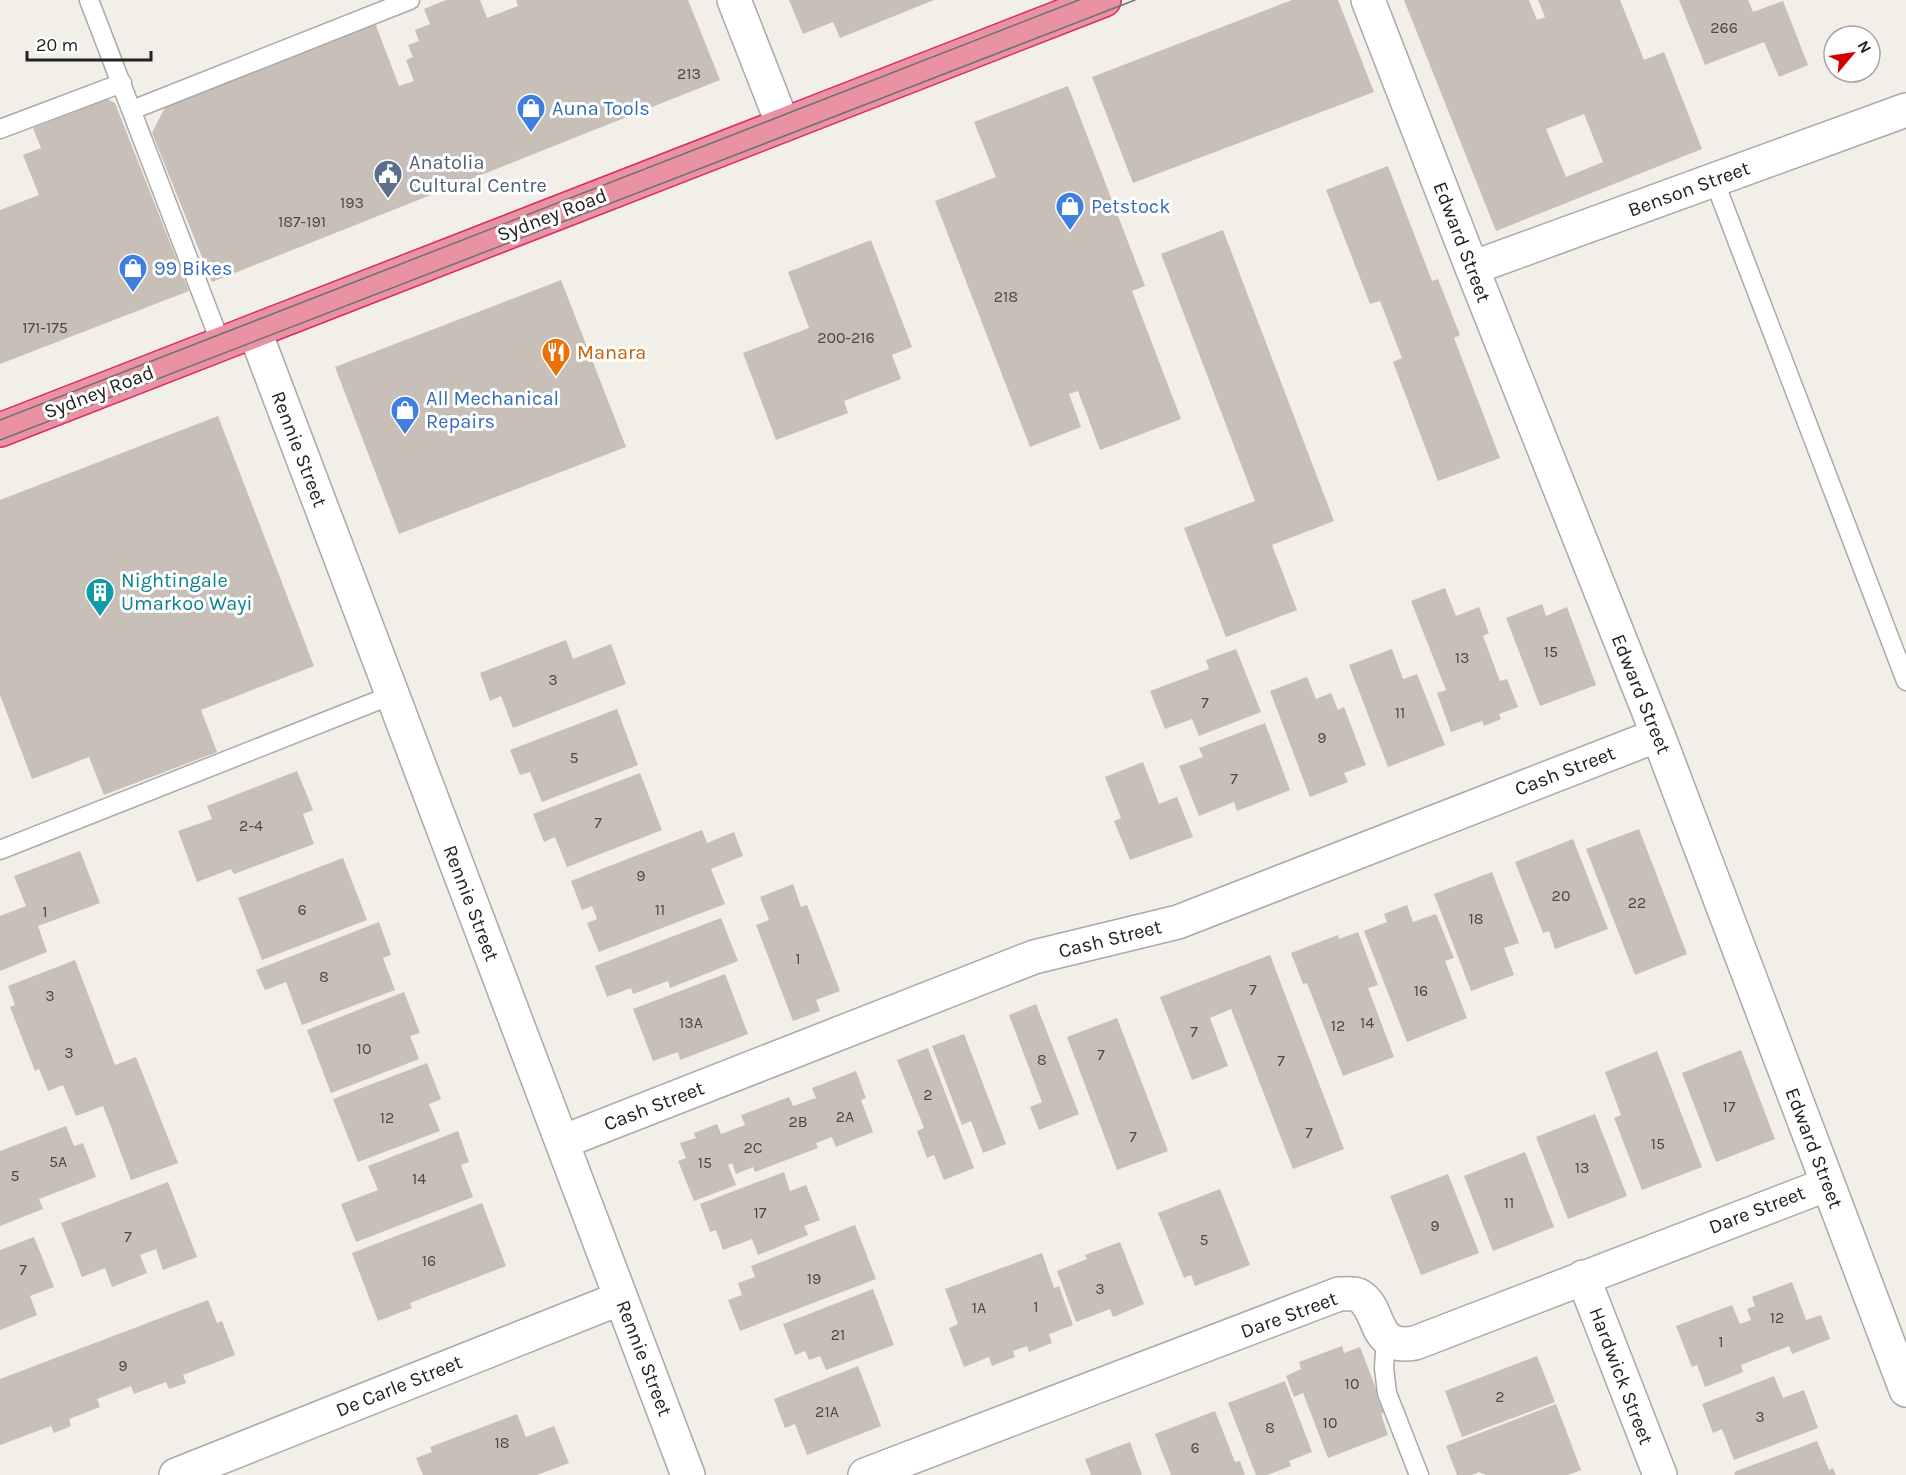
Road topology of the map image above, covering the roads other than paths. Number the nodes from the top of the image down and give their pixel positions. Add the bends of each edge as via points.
1 (89, 0) edge
2 (410, 0) edge
3 (734, 0) edge
4 (1104, 0) edge
5 (1368, 0) edge
6 (122, 83) junction
7 (132, 110) junction
8 (1906, 110) edge
9 (783, 124) junction
10 (0, 129) edge
11 (1714, 180) junction
12 (1472, 268) junction
13 (255, 332) junction
14 (221, 344) junction
15 (0, 430) edge
16 (1906, 681) edge
17 (392, 695) junction
18 (1658, 735) junction
19 (0, 850) edge
20 (562, 1142) junction
21 (1828, 1184) junction
22 (1583, 1277) junction
23 (621, 1298) junction
24 (1386, 1337) junction
25 (1906, 1390) edge
26 (176, 1475) edge
27 (688, 1475) edge
28 (865, 1475) edge
29 (1419, 1475) edge
30 (1660, 1475) edge

1 - 6 lane
2 - 7 lane
3 - 9 street
4 - 9 highway, Sydney Road
5 - 12 street, Edward Street
6 - 7 lane
6 - 10 lane
7 - 14 lane
8 - 11 street, Benson Street
9 - 13 highway, Sydney Road
11 - 12 street, Benson Street
11 - 16 lane
12 - 18 street, Edward Street
13 - 14 highway, Sydney Road
13 - 17 street, Rennie Street
14 - 15 highway, Sydney Road
17 - 19 lane
17 - 20 street, Rennie Street
18 - 20 street, Cash Street via 1178,922 1034,957
18 - 21 street, Edward Street
20 - 23 street, Rennie Street
21 - 22 street, Dare Street
21 - 25 street, Edward Street
22 - 24 street, Dare Street via 1415,1343 1404,1345
22 - 30 street, Hardwick Street
23 - 26 street, De Carle Street
23 - 27 street, Rennie Street
24 - 28 street, Dare Street via 1364,1300 1358,1295 1340,1294
24 - 29 lane via 1387,1393

